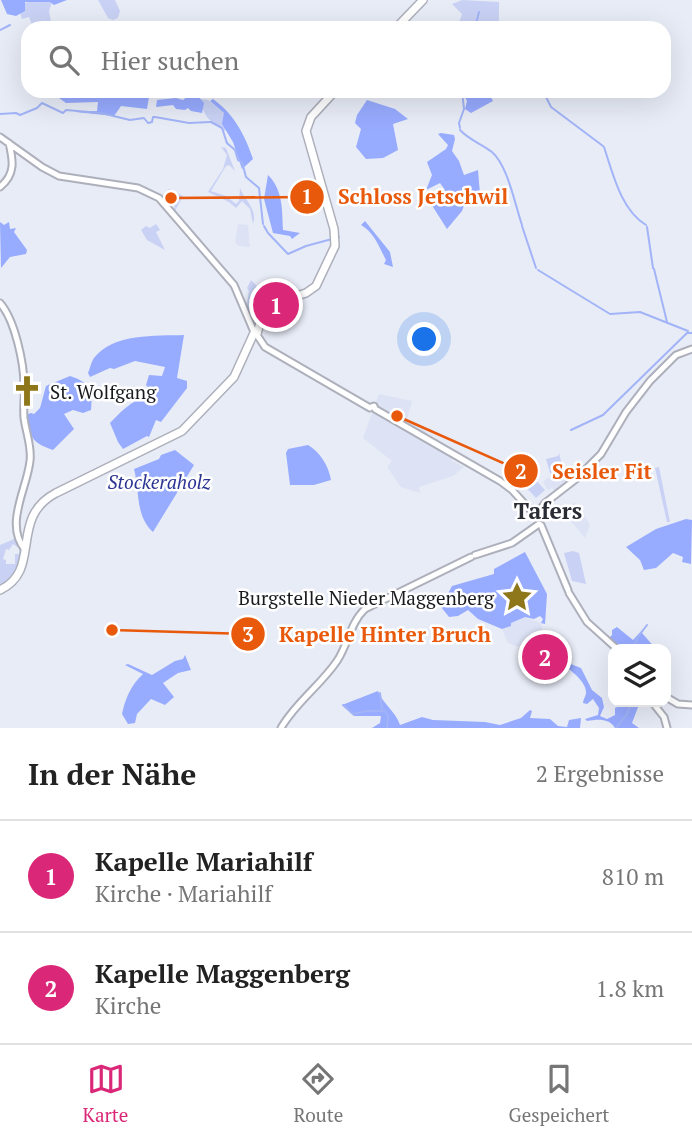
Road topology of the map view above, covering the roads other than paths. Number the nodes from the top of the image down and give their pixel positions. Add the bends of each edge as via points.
1 (423, 0) edge
2 (403, 21) edge
3 (329, 98) edge
4 (0, 137) edge
5 (9, 143) junction
6 (0, 187) edge
7 (0, 303) edge
8 (255, 334) junction
9 (692, 349) edge
10 (538, 519) junction
11 (23, 547) junction
12 (0, 590) edge
13 (611, 644) edge
14 (671, 701) edge
15 (692, 705) edge
16 (656, 707) edge
17 (281, 728) edge
18 (667, 728) edge

1 - 2 main road
3 - 8 main road via 307,123 306,136 335,243 316,286 272,304
4 - 5 main road
5 - 6 main road via 12,168
5 - 8 main road via 62,177 138,188 159,198 234,285
7 - 11 main road via 14,333 23,377 30,459 16,520
8 - 10 main road via 265,347 500,481
8 - 11 main road via 237,373 179,433 48,498 32,517
9 - 10 main road via 676,355 648,383 601,454 545,503
10 - 13 main road via 569,592 587,622
10 - 17 main road via 509,544 473,556 363,610 337,660
11 - 12 main road via 22,567
14 - 15 main road
16 - 18 main road

